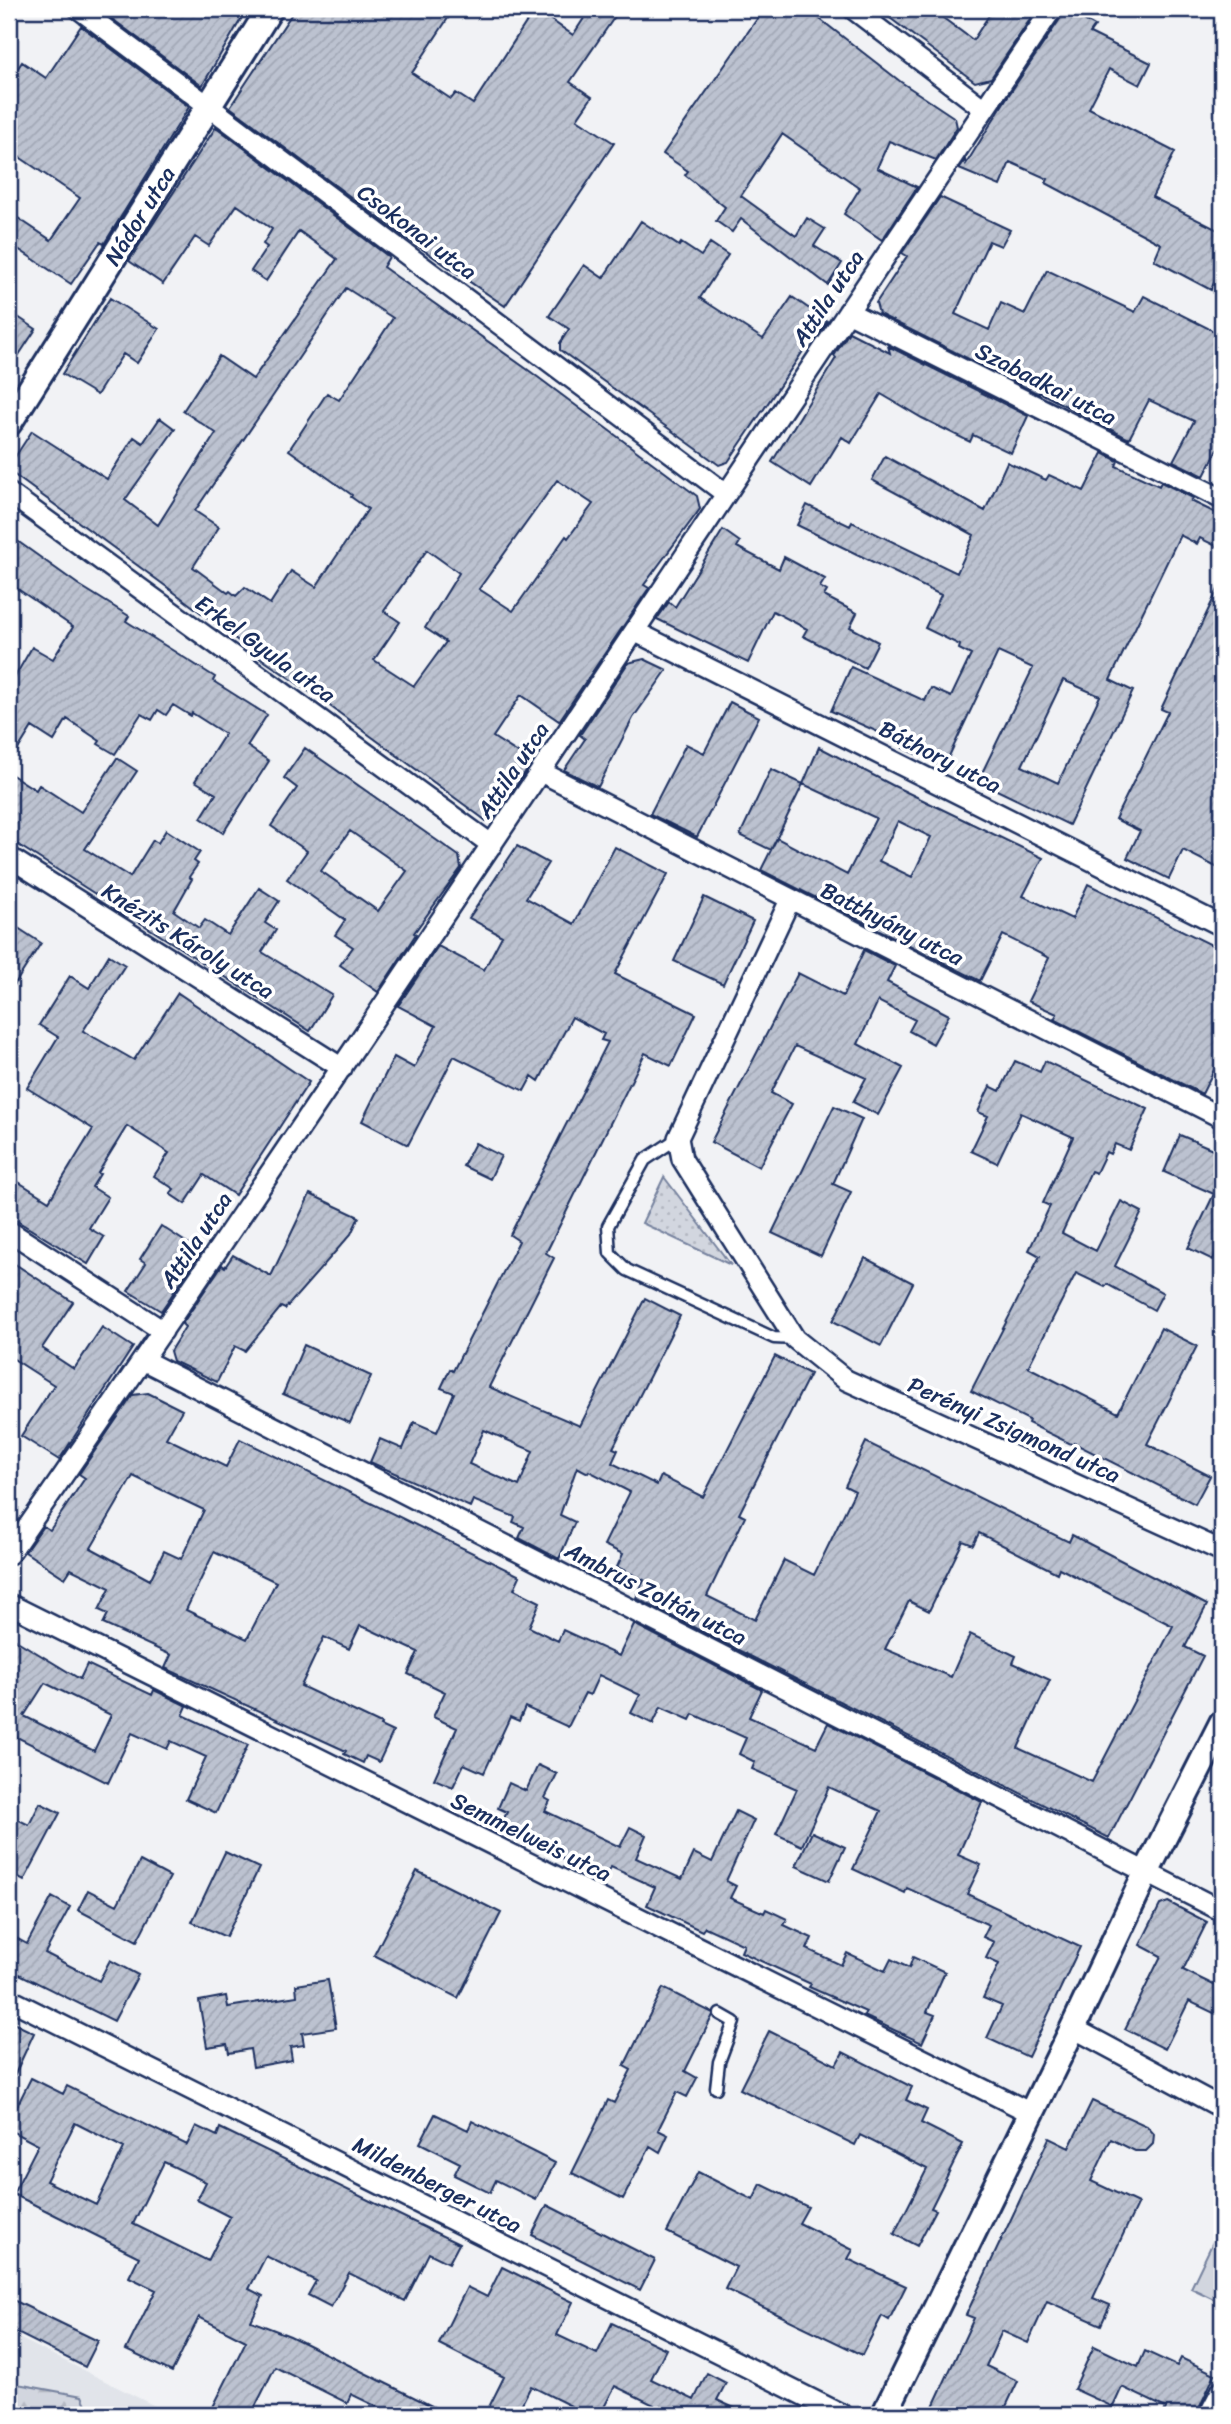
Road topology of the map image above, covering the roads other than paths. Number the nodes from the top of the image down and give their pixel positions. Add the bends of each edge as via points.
1 (79, 9) edge
2 (270, 9) edge
3 (853, 9) edge
4 (1052, 9) edge
5 (209, 107) junction
6 (984, 109) junction
7 (848, 312) junction
8 (9, 423) edge
9 (9, 493) edge
10 (726, 494) junction
11 (1222, 499) edge
12 (636, 632) junction
13 (541, 772) junction
14 (492, 845) junction
15 (9, 857) edge
16 (790, 900) junction
17 (1222, 926) edge
18 (342, 1068) junction
19 (1222, 1118) edge
20 (678, 1138) junction
21 (9, 1231) edge
22 (163, 1331) junction
23 (795, 1339) junction
24 (143, 1360) junction
25 (1222, 1552) edge
26 (9, 1554) edge
27 (9, 1604) edge
28 (1222, 1723) edge
29 (1147, 1871) junction
30 (1222, 1911) edge
31 (9, 1999) edge
32 (720, 2014) dead end
33 (1073, 2028) junction
34 (716, 2088) dead end
35 (1222, 2108) edge
36 (1031, 2113) junction
37 (1222, 2390) edge
38 (843, 2415) edge
39 (884, 2415) edge
40 (1209, 2415) edge

1 - 5 street, Csokonai utca
2 - 5 street, Nádor utca
3 - 6 street
4 - 6 street, Attila utca
5 - 8 street, Nádor utca
5 - 10 street, Csokonai utca
6 - 7 street, Attila utca
7 - 10 street, Attila utca
7 - 11 street, Szabadkai utca
9 - 14 street, Erkel Gyula utca
10 - 12 street, Attila utca
12 - 13 street, Attila utca
12 - 17 street, Báthory utca
13 - 14 street, Attila utca
13 - 16 street, Batthyány utca
14 - 18 street, Attila utca
15 - 18 street, Knézits Károly utca
16 - 19 street, Batthyány utca
16 - 20 street
18 - 22 street, Attila utca
20 - 23 street, Perényi Zsigmond utca via 681,1159
20 - 23 lane, Perényi Zsigmond utca via 645,1160 608,1226 610,1254 627,1270 774,1338
21 - 22 street
22 - 24 street, Attila utca
23 - 25 street, Perényi Zsigmond utca via 846,1380
24 - 26 street, Attila utca
24 - 29 street, Ambrus Zoltán utca
27 - 36 street, Semmelweis utca
28 - 29 street
29 - 30 street, Ambrus Zoltán utca
29 - 33 street
31 - 38 street, Mildenberger utca
32 - 34 lane via 734,2022 719,2062
33 - 35 street
33 - 36 street
36 - 39 street
37 - 40 street

